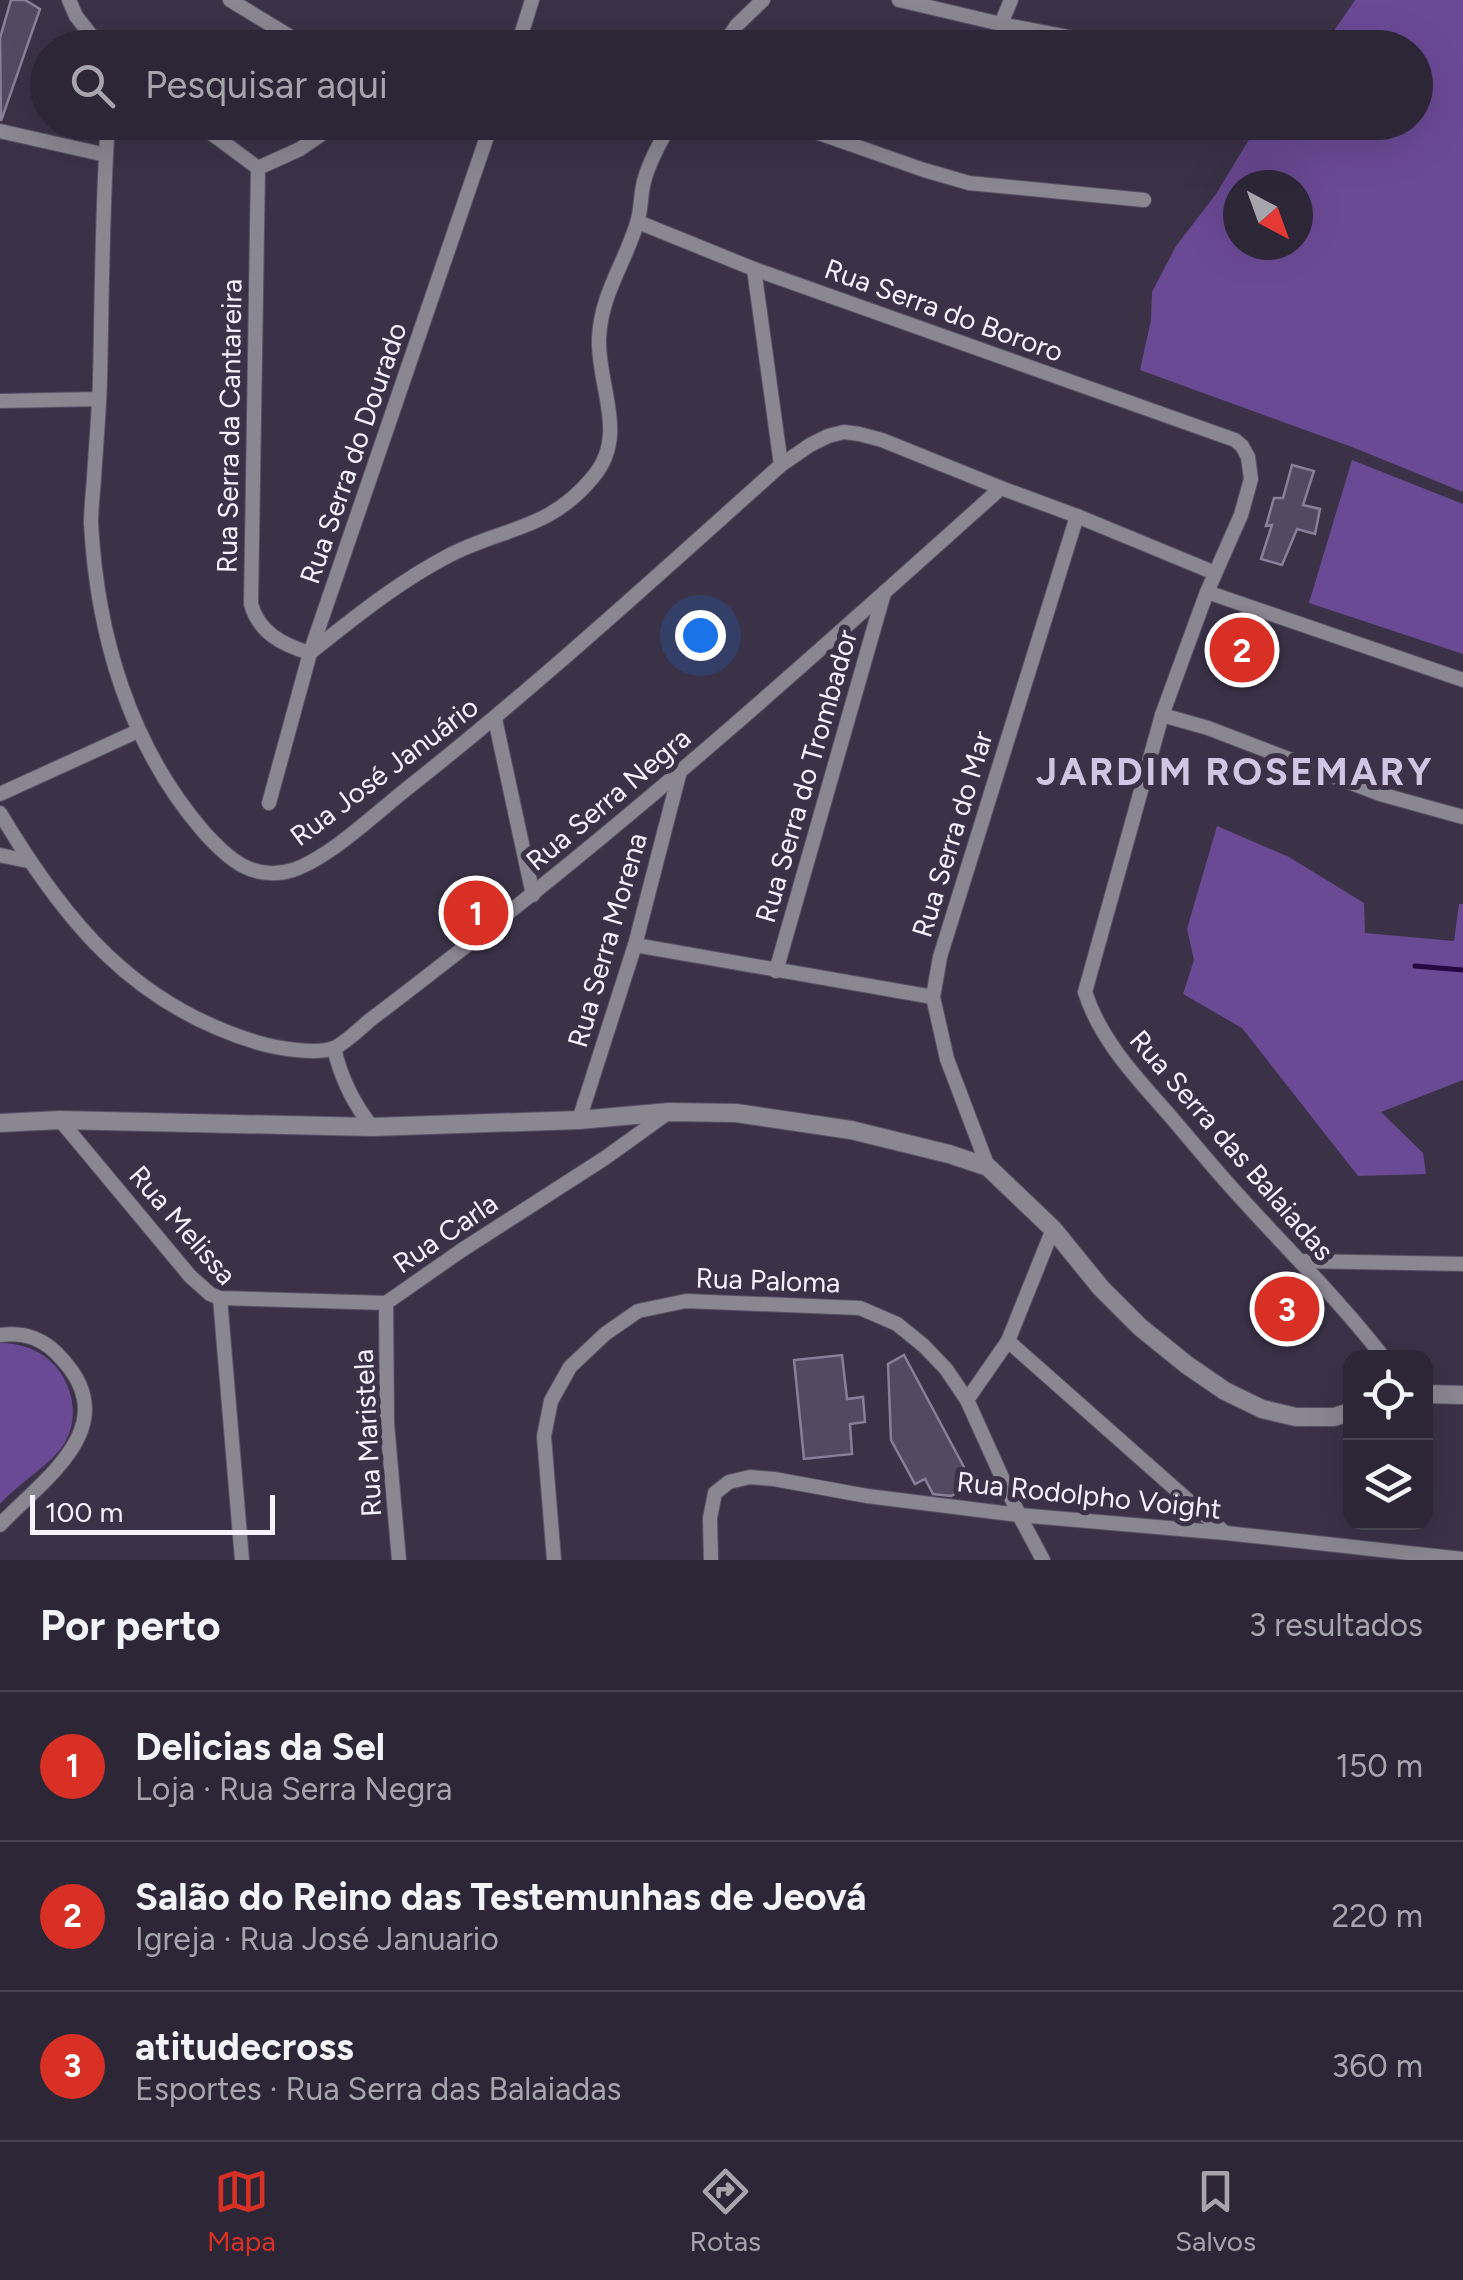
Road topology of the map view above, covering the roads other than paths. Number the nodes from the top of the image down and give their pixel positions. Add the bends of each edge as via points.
1 (70, 0) edge
2 (230, 0) edge
3 (532, 0) edge
4 (763, 0) edge
5 (899, 0) edge
6 (1011, 0) edge
7 (1001, 24) junction
8 (86, 30) edge
9 (279, 30) edge
10 (522, 30) edge
11 (733, 30) edge
12 (1032, 30) edge
13 (0, 131) edge
14 (30, 138) edge
15 (40, 140) edge
16 (107, 140) edge
17 (220, 140) edge
18 (313, 140) edge
19 (486, 140) edge
20 (662, 140) edge
21 (839, 140) edge
22 (106, 155) junction
23 (258, 168) junction
24 (1144, 200) dead end
25 (638, 222) junction
26 (754, 268) junction
27 (99, 399) junction
28 (0, 400) edge
29 (1235, 440) joint
30 (782, 465) junction
31 (1001, 488) junction
32 (1077, 516) junction
33 (1216, 573) junction
34 (1207, 592) junction
35 (884, 593) junction
36 (310, 653) junction
37 (1463, 680) edge
38 (1162, 715) junction
39 (494, 719) junction
40 (138, 731) junction
41 (679, 774) junction
42 (0, 794) edge
43 (269, 803) dead end
44 (0, 814) edge
45 (1463, 817) edge
46 (0, 855) edge
47 (28, 860) junction
48 (533, 894) junction
49 (635, 945) junction
50 (776, 972) junction
51 (933, 997) junction
52 (334, 1048) junction
53 (669, 1112) junction
54 (60, 1120) junction
55 (580, 1120) junction
56 (0, 1123) edge
57 (372, 1127) junction
58 (988, 1167) junction
59 (1053, 1229) junction
60 (1300, 1261) junction
61 (1463, 1264) edge
62 (220, 1298) junction
63 (386, 1303) junction
64 (0, 1335) edge
65 (1008, 1341) junction
66 (1378, 1350) edge
67 (1433, 1394) edge
68 (1463, 1395) edge
69 (967, 1400) junction
70 (1343, 1414) edge
71 (1019, 1514) junction
72 (0, 1525) edge
73 (1226, 1534) junction
74 (1463, 1559) edge
75 (242, 1560) edge
76 (399, 1560) edge
77 (554, 1560) edge
78 (710, 1560) edge
79 (1043, 1560) edge

1 - 8 street
2 - 9 street
3 - 10 street
4 - 11 street
5 - 7 street
6 - 7 street
7 - 12 street
13 - 14 street
15 - 22 street
16 - 22 street, Rua José Januário
17 - 23 street
18 - 23 street
19 - 36 street, Rua Serra do Dourado
20 - 25 street via 645,177
21 - 24 street via 969,183
22 - 27 street, Rua José Januário
23 - 36 street, Rua Serra da Cantareira via 251,604 270,635
25 - 26 street, Rua Serra do Bororo
25 - 36 street via 604,300 599,338 612,429 595,476 554,514 418,572
26 - 29 street, Rua Serra do Bororo
26 - 30 street
27 - 28 street
27 - 40 street, Rua José Januário via 91,521 99,593 111,659
29 - 33 street, Rua Serra das Balaiadas via 1248,457 1251,480
30 - 31 street, Rua José Januário via 844,432 882,440
30 - 39 street, Rua José Januário
31 - 32 street, Rua José Januário
31 - 35 street, Rua Serra Negra
32 - 33 street, Rua José Januário
32 - 51 street, Rua Serra do Mar
33 - 34 street, Rua Serra das Balaiadas
34 - 37 street
34 - 38 street, Rua Serra das Balaiadas
35 - 41 street, Rua Serra Negra
35 - 50 street, Rua Serra do Trombador
36 - 43 street, Rua Serra do Dourado
38 - 45 street
38 - 60 street, Rua Serra das Balaiadas via 1086,992 1118,1054
39 - 40 street, Rua José Januário via 328,850 272,874 240,865 216,846
39 - 48 street
40 - 42 street
41 - 48 street, Rua Serra Negra
41 - 49 street, Rua Serra Morena
44 - 47 street
46 - 47 street
47 - 52 street via 87,936 150,992 261,1044
48 - 52 street, Rua Serra Negra
49 - 50 street
49 - 55 street, Rua Serra Morena
50 - 51 street
51 - 58 street, Rua Serra do Mar via 947,1059
52 - 57 street via 349,1093
53 - 55 street
53 - 58 street via 850,1130
53 - 63 street, Rua Carla
54 - 56 street
54 - 57 street
54 - 62 street, Rua Melissa via 190,1276
55 - 57 street
58 - 59 street
59 - 65 street
59 - 70 street via 1140,1326 1226,1390 1262,1410 1296,1417
60 - 61 street
60 - 66 street, Rua Serra das Balaiadas
62 - 63 street, Rua Carla
62 - 75 street, Rua Melissa
63 - 76 street, Rua Maristela via 387,1424
64 - 72 street via 42,1340 62,1358 77,1378 84,1424 54,1475
65 - 69 street
65 - 73 street
67 - 68 street
69 - 71 street, Rua Paloma
69 - 77 street, Rua Paloma via 924,1346 897,1324 860,1308 686,1301 638,1311 570,1367 552,1401 544,1436
71 - 73 street, Rua Rodolpho Voight
71 - 78 street, Rua Rodolpho Voight via 750,1477 715,1492
71 - 79 street, Rua Paloma
73 - 74 street, Rua Rodolpho Voight

